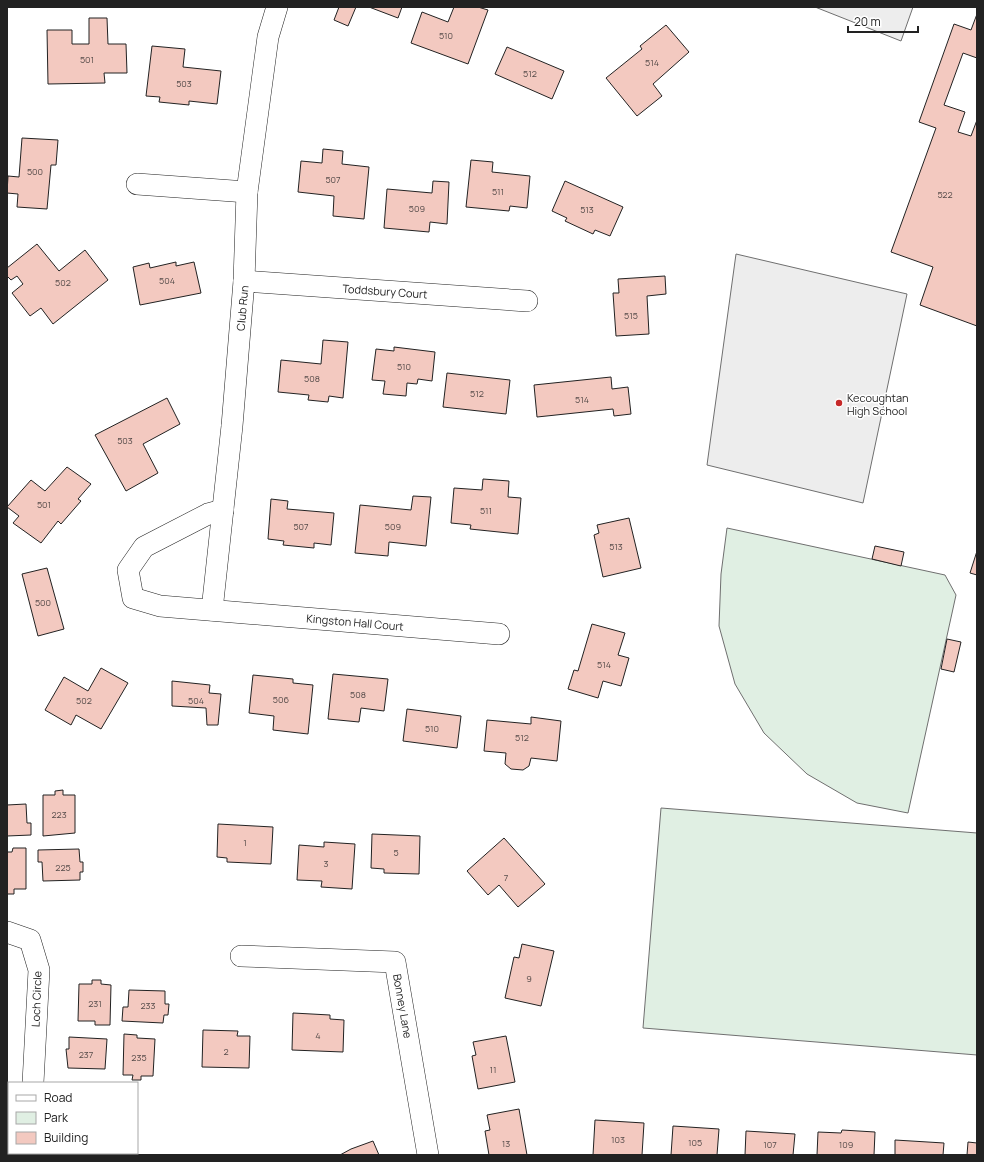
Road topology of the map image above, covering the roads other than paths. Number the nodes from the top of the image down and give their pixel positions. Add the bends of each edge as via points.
1 (277, 7) edge
2 (137, 184) dead end
3 (247, 192) junction
4 (244, 281) junction
5 (526, 301) dead end
6 (223, 510) junction
7 (212, 610) junction
8 (499, 634) dead end
9 (7, 932) edge
10 (241, 956) dead end
11 (33, 1082) edge
12 (428, 1155) edge

1 - 3 street, Club Run via 268,37
2 - 3 street
3 - 4 street, Club Run
4 - 5 street, Toddsbury Court
4 - 6 street, Club Run
6 - 7 street, Club Run
6 - 7 street, Kingston Hall Court via 208,514 144,548 128,570 133,598 160,606
7 - 8 street, Kingston Hall Court
9 - 11 street, Loch Circle via 30,940 39,970
10 - 12 street, Bonney Lane via 395,962

